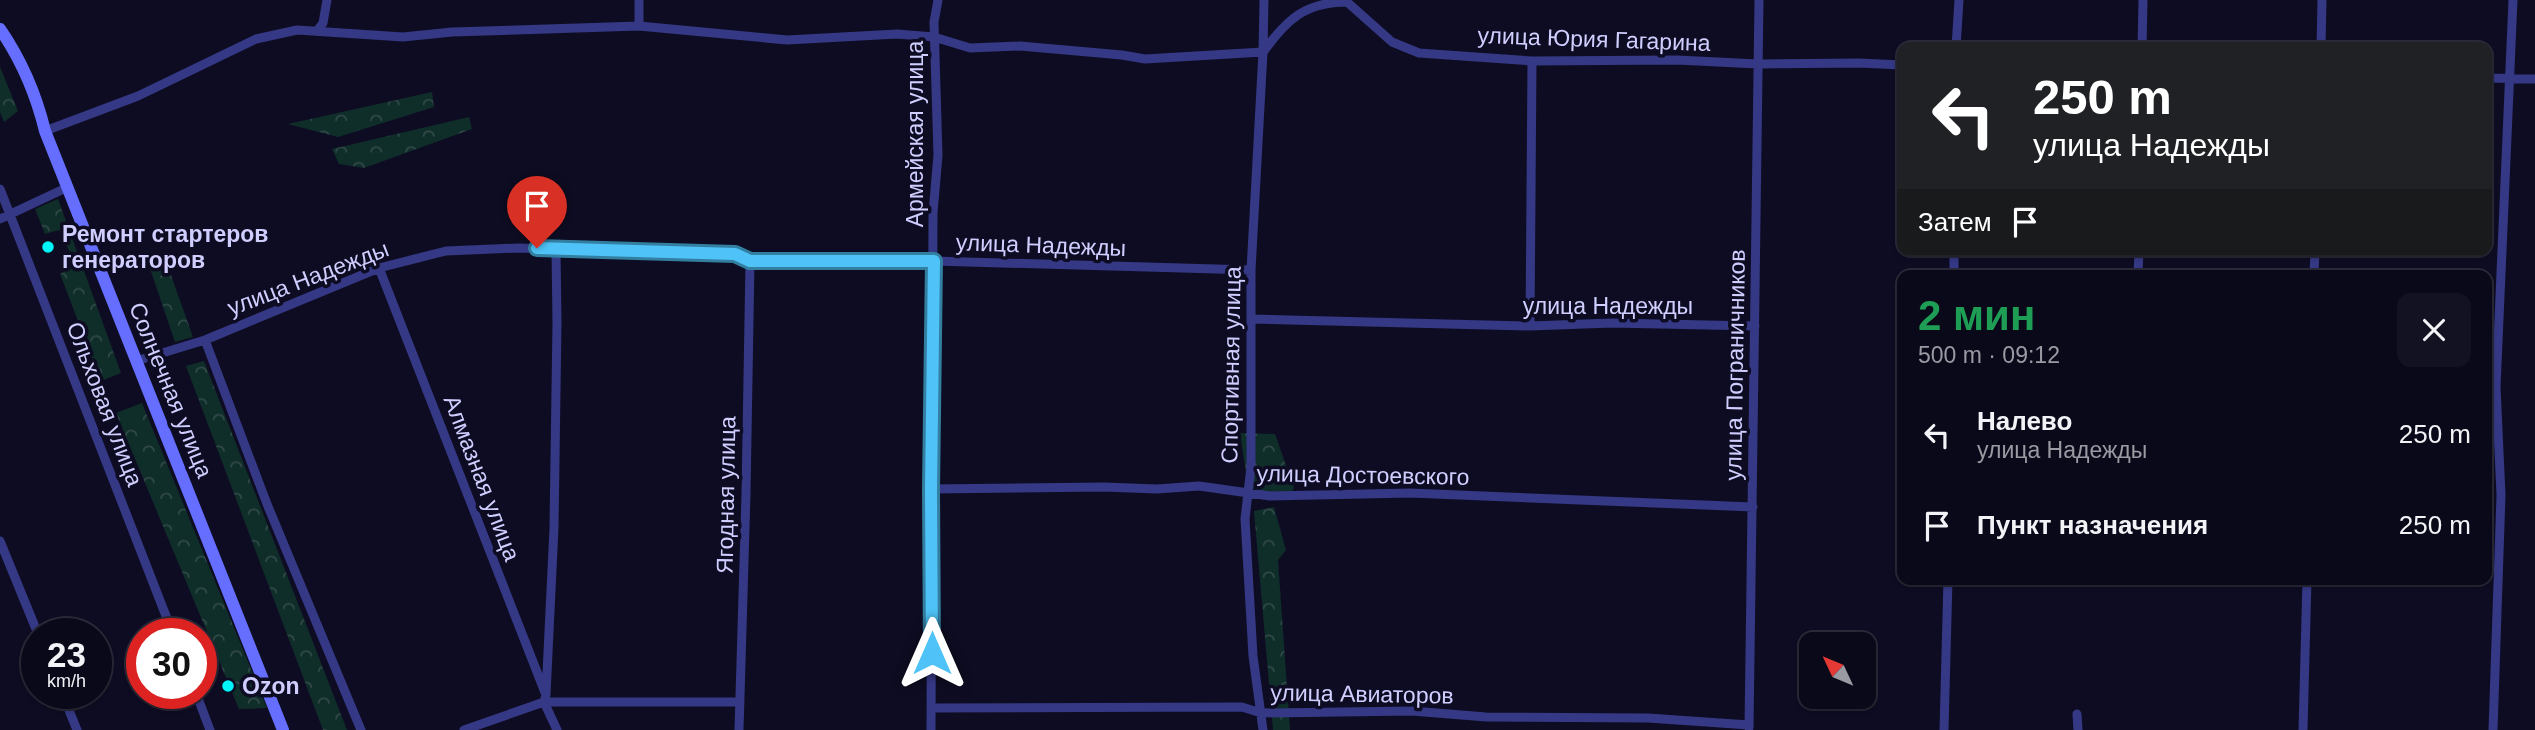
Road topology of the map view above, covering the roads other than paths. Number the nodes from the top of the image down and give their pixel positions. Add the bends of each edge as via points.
1 (327, 0) edge
2 (639, 0) edge
3 (938, 0) edge
4 (1264, 0) edge
5 (1759, 0) edge
6 (1959, 0) edge
7 (2143, 0) edge
8 (2322, 0) edge
9 (2513, 0) edge
10 (1350, 1) edge
11 (639, 26) junction
12 (0, 29) edge
13 (317, 30) junction
14 (934, 37) junction
15 (1956, 42) edge
16 (2142, 42) edge
17 (2321, 42) edge
18 (1263, 52) junction
19 (1532, 61) junction
20 (1758, 64) junction
21 (1897, 65) edge
22 (2492, 78) edge
23 (2535, 79) edge
24 (2511, 80) junction
25 (46, 131) junction
26 (68, 187) junction
27 (0, 189) edge
28 (11, 214) junction
29 (0, 219) edge
30 (556, 250) junction
31 (750, 261) junction
32 (934, 261) junction
33 (379, 268) junction
34 (1251, 270) junction
35 (1252, 319) junction
36 (1530, 326) junction
37 (1755, 326) junction
38 (205, 340) junction
39 (136, 361) junction
40 (931, 489) junction
41 (1246, 493) junction
42 (1753, 507) junction
43 (0, 541) edge
44 (1948, 585) edge
45 (2307, 585) edge
46 (31, 618) edge
47 (167, 618) edge
48 (545, 699) junction
49 (740, 702) junction
50 (932, 708) junction
51 (68, 709) edge
52 (202, 709) edge
53 (1261, 713) junction
54 (2077, 714) dead end
55 (1749, 727) edge
56 (77, 730) edge
57 (210, 730) edge
58 (283, 730) edge
59 (360, 730) edge
60 (464, 730) edge
61 (557, 730) edge
62 (739, 730) edge
63 (931, 730) edge
64 (1263, 730) edge
65 (1944, 730) edge
66 (2078, 730) edge
67 (2303, 730) edge
68 (2493, 730) edge

1 - 13 street
2 - 11 street
3 - 14 street, Армейская улица
4 - 18 street, Спортивная улица
5 - 20 street, улица Пограничников
6 - 15 street
7 - 16 street
8 - 17 street
9 - 24 street
10 - 18 street, улица Юрия Гагарина via 1327,2 1299,12
10 - 19 street, улица Юрия Гагарина via 1392,42 1419,53
11 - 13 street via 404,37
11 - 14 street via 788,40 897,34
12 - 25 street, Солнечная улица via 37,98
13 - 25 street via 256,40 138,96
14 - 18 street via 970,48 1020,46 1145,59
14 - 32 street, Армейская улица via 938,155
18 - 34 street, Спортивная улица
19 - 20 street, улица Юрия Гагарина
19 - 36 street
20 - 21 street, улица Юрия Гагарина
20 - 37 street, улица Пограничников
22 - 24 street
23 - 24 street
24 - 68 street via 2496,387 2501,495
25 - 26 street, Солнечная улица
26 - 28 street
26 - 39 street, Солнечная улица
27 - 28 street, Ольховая улица
28 - 29 street
28 - 47 street, Ольховая улица
30 - 31 street, улица Надежды via 735,254
30 - 33 street, улица Надежды via 446,251
30 - 48 street via 554,528
31 - 32 street, улица Надежды
31 - 49 street, Ягодная улица
32 - 34 street, улица Надежды
32 - 40 street, Армейская улица
33 - 38 street, улица Надежды
33 - 48 street, Алмазная улица
34 - 35 street, Спортивная улица
35 - 36 street, улица Надежды
35 - 41 street, Спортивная улица via 1251,467
36 - 37 street, улица Надежды
37 - 42 street, улица Пограничников
38 - 39 street, улица Надежды
38 - 59 street
39 - 58 street, Солнечная улица
40 - 41 street, улица Достоевского via 1199,486
40 - 50 street, Армейская улица
41 - 42 street, улица Достоевского via 1410,493
41 - 53 street, Спортивная улица via 1253,656
42 - 55 street, улица Пограничников
43 - 46 street
44 - 65 street
45 - 67 street
48 - 49 street
48 - 60 street
48 - 61 street, Алмазная улица
49 - 62 street, Ягодная улица
50 - 53 street, улица Авиаторов via 1242,707
50 - 63 street, Армейская улица
51 - 56 street
52 - 57 street
53 - 55 street, улица Авиаторов via 1412,711
53 - 64 street, Спортивная улица
54 - 66 street

